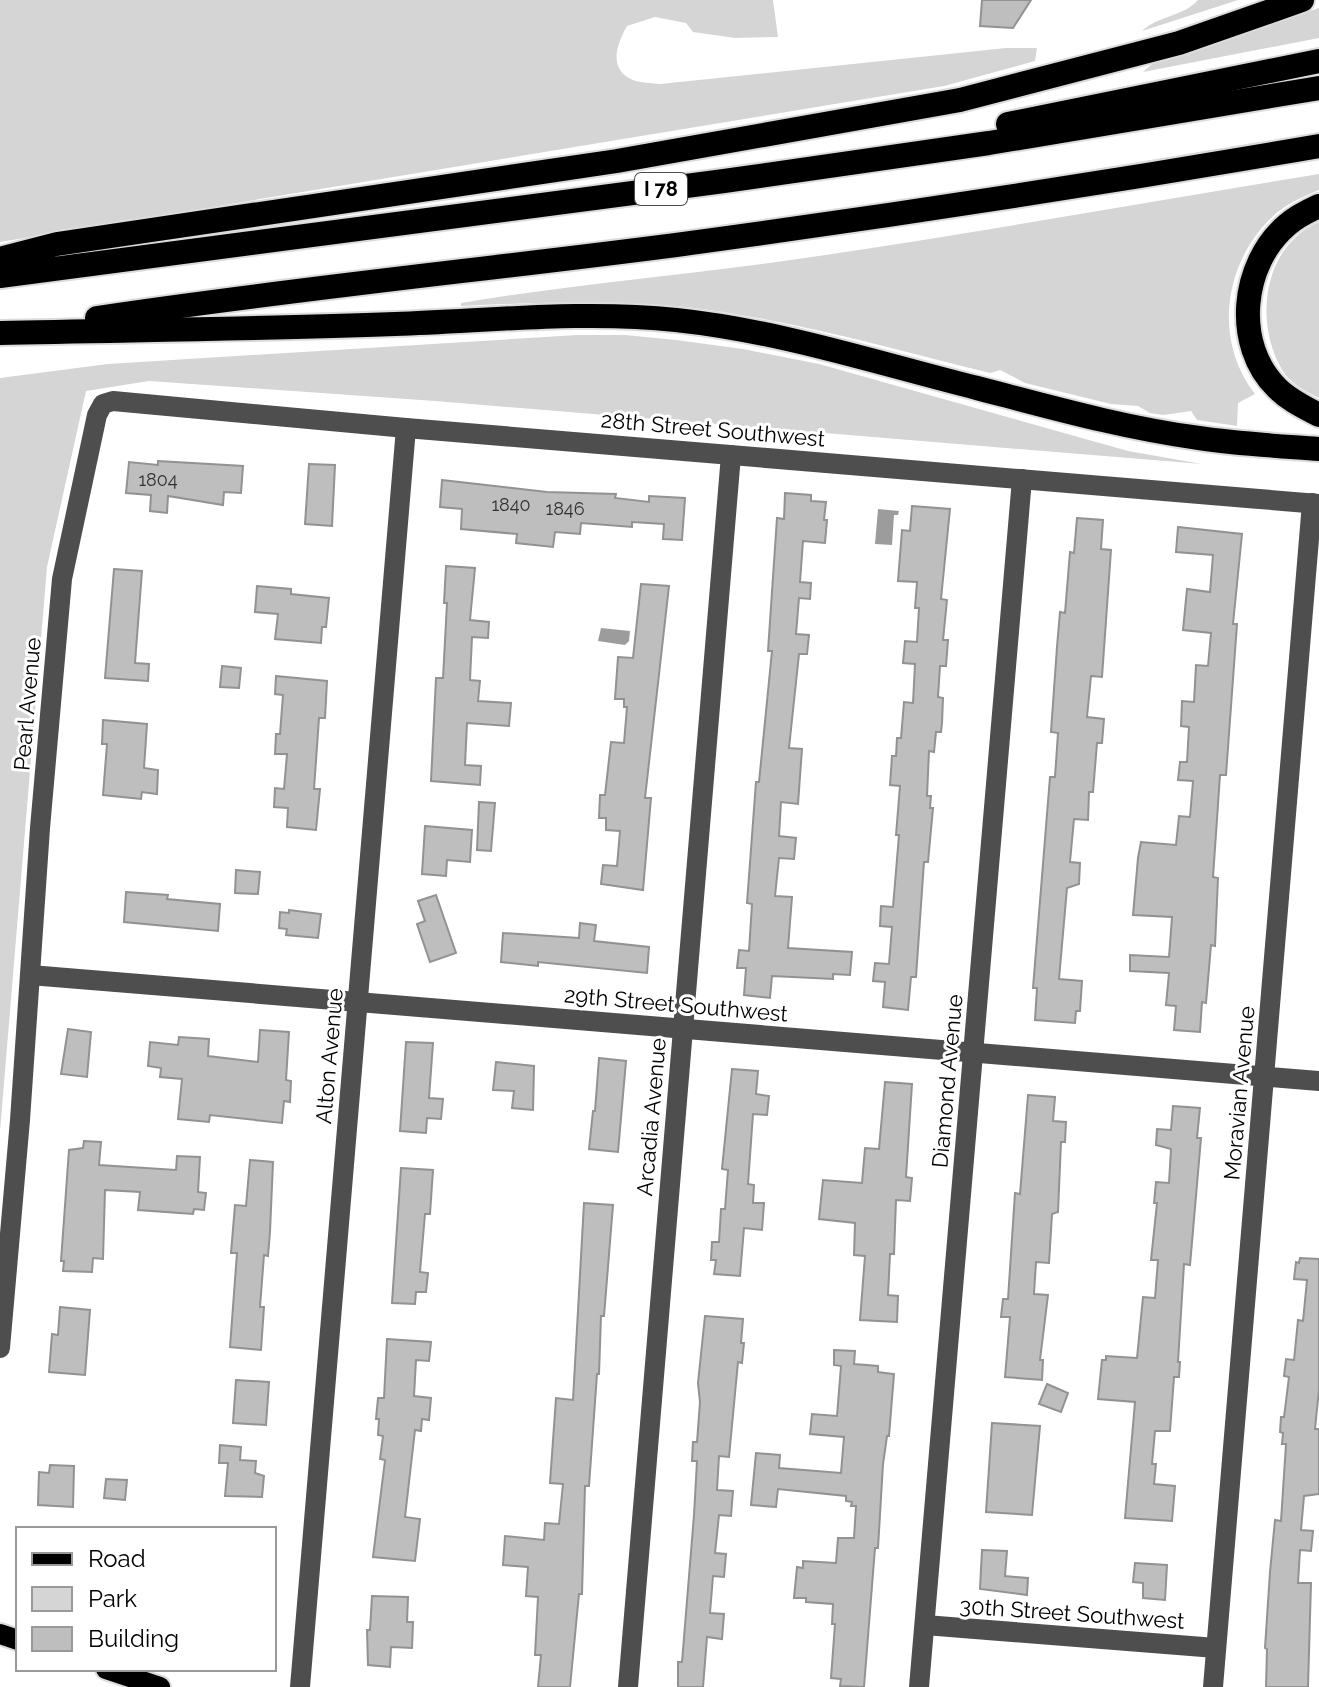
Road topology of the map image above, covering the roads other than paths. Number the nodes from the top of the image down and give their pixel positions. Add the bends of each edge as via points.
1 (1302, 0) edge
2 (1319, 61) edge
3 (1319, 88) edge
4 (1319, 146) edge
5 (724, 181) junction
6 (1319, 206) edge
7 (0, 259) edge
8 (0, 276) edge
9 (0, 333) edge
10 (103, 404) joint
11 (1319, 415) edge
12 (406, 428) junction
13 (1319, 449) edge
14 (731, 455) junction
15 (1022, 479) junction
16 (1316, 504) edge
17 (30, 975) junction
18 (358, 1002) junction
19 (683, 1029) junction
20 (973, 1052) junction
21 (1264, 1076) junction
22 (1319, 1081) edge
23 (0, 1348) edge
24 (925, 1625) junction
25 (1216, 1648) junction
26 (112, 1671) edge
27 (160, 1687) edge
28 (300, 1687) edge
29 (628, 1687) edge
30 (919, 1687) edge
31 (1213, 1687) edge

1 - 7 highway via 1179,43 960,100 617,161 57,244
2 - 5 highway
3 - 5 highway, I 78
4 - 9 highway via 868,218
5 - 8 highway, I 78
6 - 11 highway via 1286,225 1273,240 1254,277 1248,328 1254,353 1276,387
9 - 13 highway via 606,315 675,320 822,345 1159,432
10 - 12 street, 28th Street Southwest
10 - 17 street, Pearl Avenue via 62,579
12 - 14 street, 28th Street Southwest
12 - 18 street, Alton Avenue
14 - 15 street, 28th Street Southwest
14 - 19 street, Arcadia Avenue
15 - 16 street, 28th Street Southwest
15 - 20 street, Diamond Avenue
16 - 21 street, Moravian Avenue
17 - 18 street, 29th Street Southwest
17 - 23 street, Pearl Avenue
18 - 19 street, 29th Street Southwest
18 - 28 street, Alton Avenue
19 - 20 street, 29th Street Southwest
19 - 29 street, Arcadia Avenue
20 - 21 street, 29th Street Southwest
20 - 24 street, Diamond Avenue
21 - 22 street, 29th Street Southwest
21 - 25 street, Moravian Avenue
24 - 25 street, 30th Street Southwest
24 - 30 street, Diamond Avenue
25 - 31 street, Moravian Avenue
26 - 27 main road

